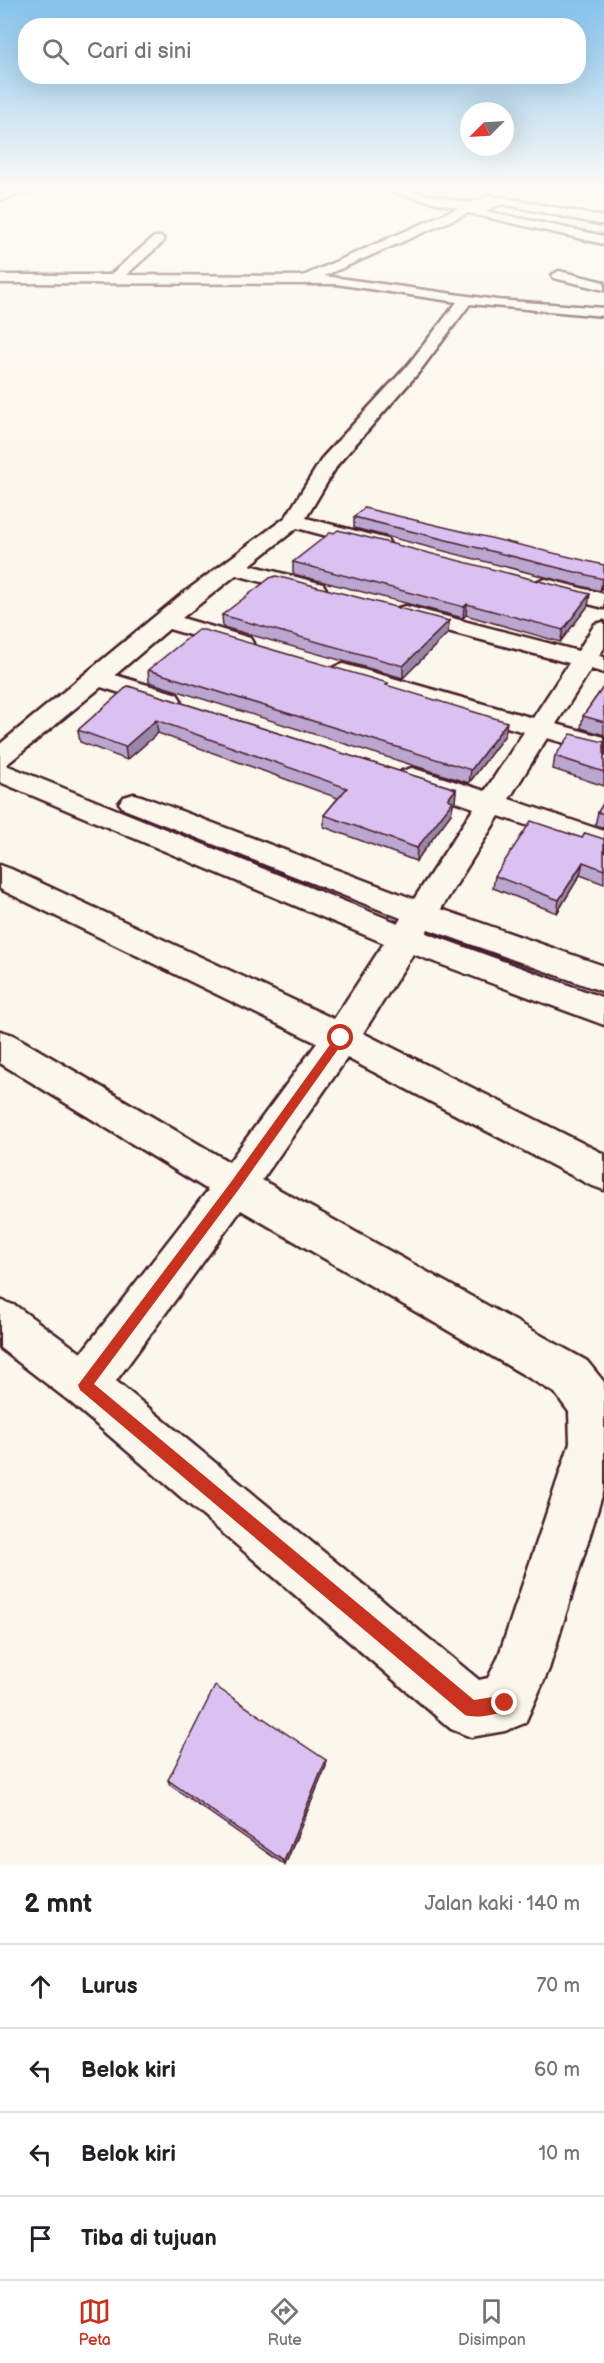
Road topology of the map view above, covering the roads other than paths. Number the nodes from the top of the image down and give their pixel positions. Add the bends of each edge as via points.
1 (310, 277) edge
2 (567, 277) edge
3 (0, 279) edge
4 (114, 279) joint
5 (303, 280) junction
6 (604, 286) edge
7 (467, 299) junction
8 (604, 312) edge
9 (294, 521) junction
10 (398, 549) edge
11 (232, 567) junction
12 (524, 581) edge
13 (333, 594) edge
14 (604, 601) edge
15 (390, 609) edge
16 (165, 620) junction
17 (604, 629) edge
18 (268, 651) edge
19 (594, 662) edge
20 (325, 667) edge
21 (97, 677) junction
22 (187, 706) edge
23 (541, 727) junction
24 (604, 746) edge
25 (3, 760) edge
26 (391, 770) edge
27 (492, 802) junction
28 (604, 841) edge
29 (0, 876) edge
30 (413, 926) junction
31 (604, 979) edge
32 (604, 1012) edge
33 (341, 1038) junction
34 (0, 1045) edge
35 (604, 1173) edge
36 (235, 1186) junction
37 (0, 1321) edge
38 (85, 1385) junction

1 - 5 street
2 - 6 street
3 - 4 street
4 - 5 street
5 - 7 street via 373,284
7 - 8 street
7 - 9 street via 413,369 330,461
9 - 10 street
9 - 11 street
11 - 13 street
11 - 16 street
12 - 14 street
15 - 19 street
16 - 18 street
16 - 21 street
17 - 19 street
19 - 23 street
20 - 23 street
21 - 22 street
21 - 25 street
23 - 24 street
23 - 27 street
25 - 30 street
26 - 27 street
27 - 28 street
27 - 30 street
29 - 33 street
30 - 31 street
30 - 32 street
30 - 33 street
33 - 35 street
33 - 36 street
34 - 36 street
36 - 38 street
36 - 38 street via 571,1377 592,1404 594,1443 522,1669 505,1703 471,1709
37 - 38 street

